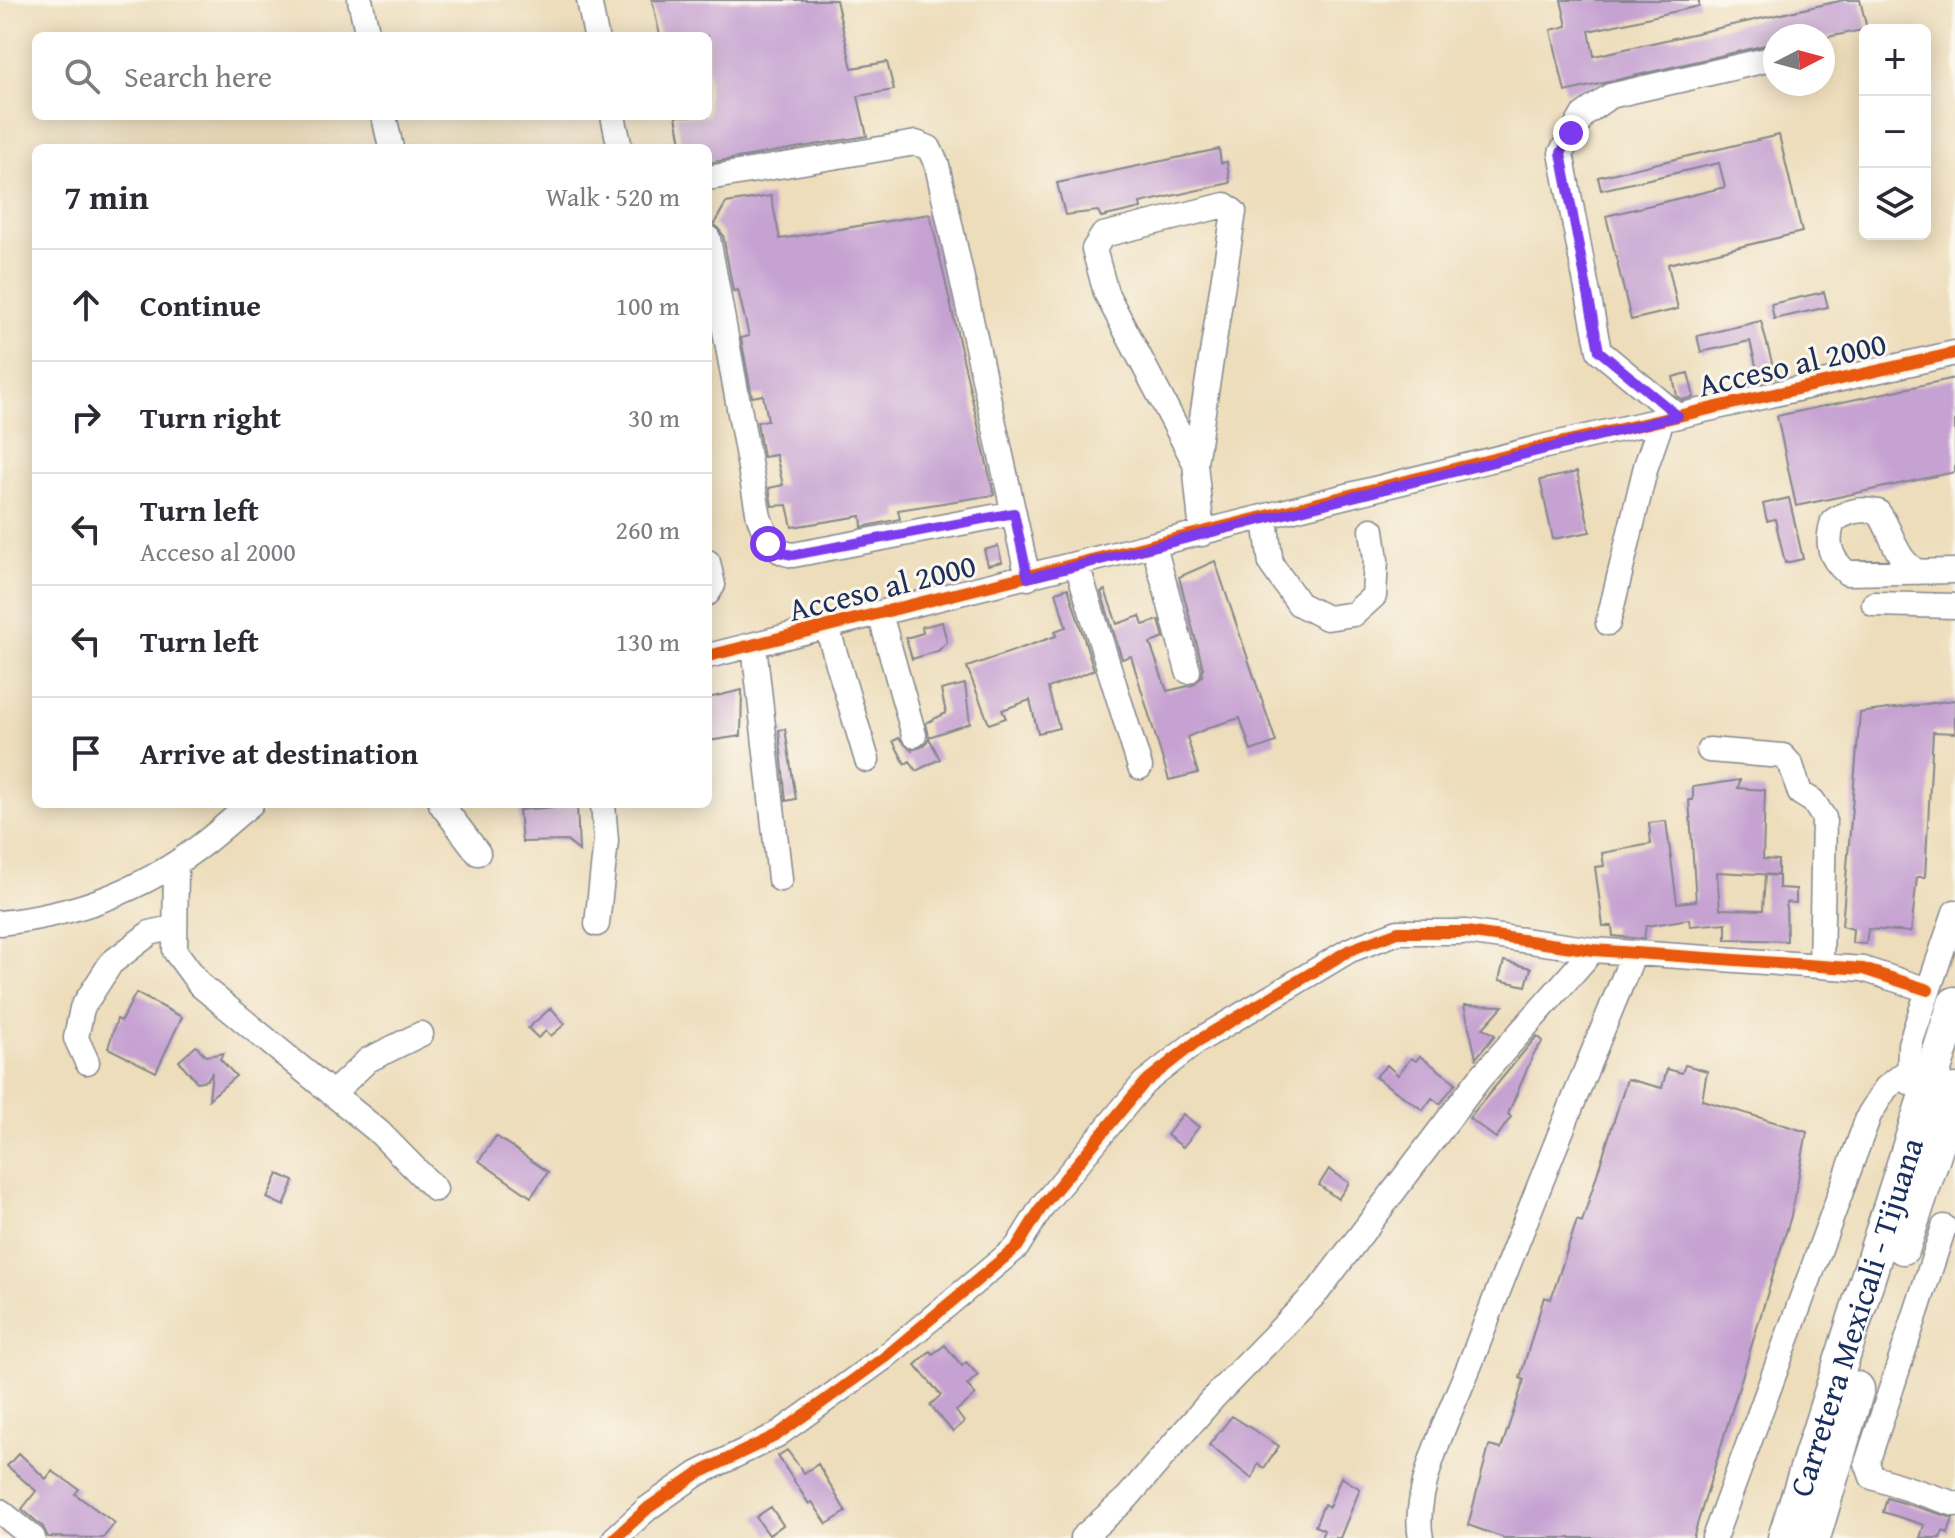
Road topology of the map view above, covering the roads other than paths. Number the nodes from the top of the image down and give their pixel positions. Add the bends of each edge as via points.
1 (360, 0) edge
2 (589, 0) edge
3 (367, 32) edge
4 (595, 32) edge
5 (1763, 61) edge
6 (385, 120) edge
7 (614, 120) edge
8 (390, 144) edge
9 (619, 144) edge
10 (712, 177) edge
11 (712, 260) edge
12 (1955, 353) edge
13 (1670, 418) junction
14 (1195, 463) junction
15 (1014, 513) junction
16 (1265, 519) junction
17 (1372, 530) dead end
18 (1202, 534) junction
19 (1154, 546) junction
20 (1077, 565) junction
21 (1955, 571) edge
22 (1918, 572) dead end
23 (1028, 578) junction
24 (1874, 604) dead end
25 (1955, 606) edge
26 (880, 614) junction
27 (1608, 623) dead end
28 (827, 627) junction
29 (754, 645) junction
30 (712, 655) edge
31 (1188, 671) dead end
32 (914, 735) dead end
33 (1709, 750) dead end
34 (867, 760) dead end
35 (1140, 767) dead end
36 (246, 808) edge
37 (444, 808) edge
38 (603, 808) edge
39 (478, 853) dead end
40 (176, 863) junction
41 (780, 879) dead end
42 (1955, 912) edge
43 (0, 923) edge
44 (597, 924) dead end
45 (174, 927) junction
46 (1593, 950) junction
47 (1634, 953) junction
48 (1821, 966) junction
49 (1947, 1006) edge
50 (421, 1034) dead end
51 (87, 1062) dead end
52 (1910, 1069) junction
53 (1955, 1091) edge
54 (332, 1094) junction
55 (1933, 1149) edge
56 (435, 1189) dead end
57 (1938, 1224) edge
58 (1955, 1504) edge
59 (0, 1511) edge
60 (33, 1538) edge
61 (615, 1538) edge
62 (1082, 1538) edge
63 (1421, 1538) edge
64 (1714, 1538) edge
65 (1785, 1538) edge
66 (1813, 1538) edge

1 - 3 street
2 - 4 street
5 - 13 street via 1610,96 1583,115 1561,153 1599,351
6 - 8 street
7 - 9 street
10 - 15 street via 916,143 929,148
11 - 15 street via 768,544 793,555
12 - 13 street, Acceso al 2000
13 - 16 street, Acceso al 2000
13 - 27 street via 1646,466
14 - 14 street via 1234,212 1225,205 1103,235 1094,249 1106,293
14 - 18 street
15 - 23 street
16 - 17 street via 1271,564 1299,604 1327,618 1354,614 1374,596
16 - 18 street, Acceso al 2000
18 - 19 street, Acceso al 2000
19 - 20 street, Acceso al 2000
19 - 31 street
20 - 23 street, Acceso al 2000
20 - 35 street
21 - 22 street
23 - 26 street, Acceso al 2000
24 - 25 street
26 - 28 street, Acceso al 2000
26 - 32 street
28 - 29 street, Acceso al 2000
28 - 34 street
29 - 30 street, Acceso al 2000
29 - 41 street
33 - 48 street via 1783,756 1800,793 1824,818
36 - 40 street
37 - 39 street
38 - 44 street via 606,841
40 - 43 street via 94,906
40 - 45 street
42 - 49 street
45 - 51 street via 150,933 111,963 82,1008 76,1038
45 - 54 street via 175,951 200,985
46 - 47 street
46 - 61 street via 1466,932 1398,932 1350,950 1262,1001 1144,1083 1043,1205 1017,1247 972,1287 841,1391 777,1435 697,1474
46 - 62 street via 1479,1079 1318,1291 1215,1396 1127,1498
47 - 48 street
47 - 63 street via 1432,1463 1417,1519
48 - 49 street via 1880,972
49 - 52 street via 1910,1044
49 - 55 highway, Carretera Mexicali - Tijuana
50 - 54 street via 368,1060
52 - 55 street
52 - 64 street via 1886,1088 1869,1115
53 - 55 highway, Carretera Mexicali - Tijuana
54 - 56 street
55 - 57 highway, Carretera Mexicali - Tijuana
55 - 65 highway, Carretera Mexicali - Tijuana
57 - 58 street via 1867,1463 1872,1477
57 - 66 highway, Carretera Mexicali - Tijuana
59 - 60 street

